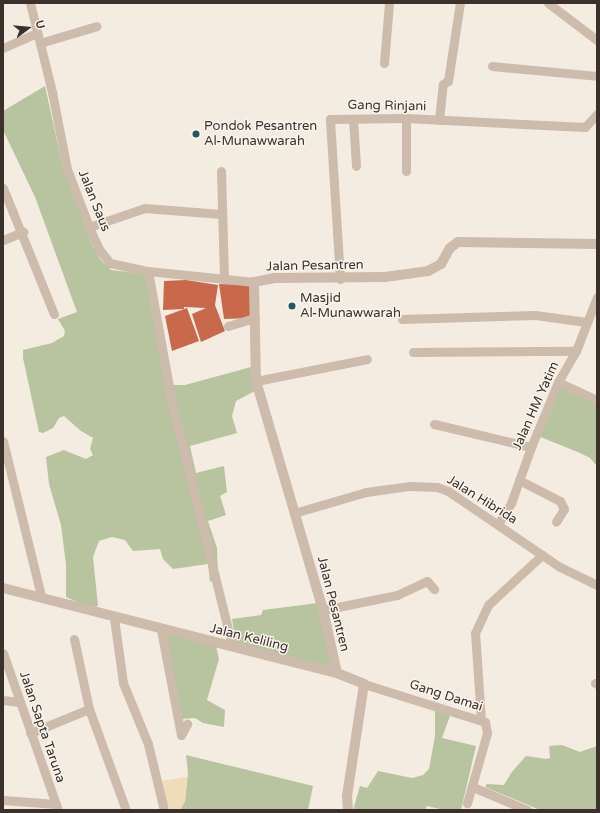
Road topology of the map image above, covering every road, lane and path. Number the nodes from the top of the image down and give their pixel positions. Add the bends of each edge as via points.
1 (30, 3) edge
2 (389, 3) edge
3 (460, 3) edge
4 (548, 3) edge
5 (97, 26) dead end
6 (37, 33) junction
7 (597, 40) edge
8 (40, 43) junction
9 (3, 48) edge
10 (384, 63) dead end
11 (492, 66) dead end
12 (597, 76) edge
13 (597, 114) edge
14 (406, 118) junction
15 (353, 119) junction
16 (439, 120) junction
17 (356, 166) dead end
18 (221, 171) dead end
19 (406, 171) dead end
20 (3, 188) edge
21 (222, 214) junction
22 (89, 227) junction
23 (23, 232) junction
24 (3, 240) edge
25 (597, 244) edge
26 (148, 271) junction
27 (340, 278) junction
28 (224, 279) junction
29 (254, 282) junction
30 (597, 297) edge
31 (54, 314) dead end
32 (255, 318) junction
33 (402, 319) dead end
34 (587, 322) junction
35 (228, 326) dead end
36 (576, 351) junction
37 (413, 352) dead end
38 (368, 359) dead end
39 (256, 381) junction
40 (558, 382) junction
41 (597, 400) edge
42 (434, 424) dead end
43 (3, 441) edge
44 (531, 446) junction
45 (519, 480) junction
46 (294, 513) junction
47 (556, 522) dead end
48 (498, 524) junction
49 (542, 555) junction
50 (597, 585) edge
51 (3, 588) edge
52 (434, 590) dead end
53 (41, 596) junction
54 (323, 610) junction
55 (114, 618) junction
56 (161, 630) junction
57 (74, 639) dead end
58 (232, 646) junction
59 (3, 654) edge
60 (337, 674) junction
61 (364, 684) junction
62 (3, 700) edge
63 (19, 702) junction
64 (89, 709) junction
65 (481, 720) junction
66 (187, 724) dead end
67 (30, 733) junction
68 (473, 787) junction
69 (3, 800) edge
70 (467, 803) dead end
71 (57, 807) edge
72 (126, 810) edge
73 (164, 810) edge
74 (348, 810) edge
75 (527, 810) edge

1 - 6 street, Jalan Saus
2 - 10 street
3 - 16 street via 448,81 443,84
4 - 7 street
5 - 8 street
6 - 8 street, Jalan Saus
6 - 9 street
8 - 22 street, Jalan Saus via 67,169
11 - 12 street
13 - 16 street, Gang Rinjani via 585,127
14 - 15 street, Gang Rinjani
14 - 16 street, Gang Rinjani
14 - 19 street
15 - 17 street
15 - 27 street, Gang Rinjani via 330,118
18 - 21 street
20 - 23 street
21 - 22 street via 145,208
21 - 28 street
22 - 26 street, Jalan Saus via 99,249 110,263
23 - 24 street
23 - 31 street
25 - 27 street, Jalan Pesantren via 458,242 450,248 441,264 432,270 385,277
26 - 28 street, Jalan Saus
26 - 58 street via 172,403
27 - 29 street, Jalan Pesantren via 275,278
28 - 29 street, Jalan Saus
29 - 32 street, Jalan Pesantren
30 - 34 street, Jalan HM Yatim
32 - 35 street
32 - 39 street, Jalan Pesantren
33 - 34 street via 534,315
34 - 36 street, Jalan HM Yatim
36 - 37 street
36 - 40 street, Jalan HM Yatim
38 - 39 street
39 - 46 street, Jalan Pesantren
40 - 41 street
40 - 44 street, Jalan HM Yatim
42 - 44 street
43 - 53 street
44 - 45 street, Jalan HM Yatim
45 - 47 street via 560,501 564,509
45 - 48 street, Jalan HM Yatim via 511,503
46 - 48 street, Jalan Hibrida via 366,492 424,485 448,491
46 - 54 street, Jalan Pesantren
48 - 49 street, Jalan Hibrida
49 - 50 street, Jalan Hibrida
49 - 65 street via 488,605 475,633
51 - 53 street, Jalan Keliling
52 - 54 street via 427,581 398,595
53 - 55 street, Jalan Keliling
54 - 60 street, Jalan Pesantren
55 - 56 street, Jalan Keliling
55 - 73 street via 123,682 148,744
56 - 58 street, Jalan Keliling
56 - 66 street via 181,735
57 - 64 street
58 - 60 street, Jalan Keliling
59 - 63 street, Jalan Sapta Taruna
60 - 61 street, Jalan Keliling
61 - 65 street, Gang Damai
61 - 74 street via 347,796
62 - 63 street
63 - 67 street, Jalan Sapta Taruna
64 - 67 street
64 - 72 street
65 - 68 street, Gang Damai via 488,729
67 - 71 street, Jalan Sapta Taruna
68 - 70 street, Gang Damai
68 - 75 street
69 - 71 street

